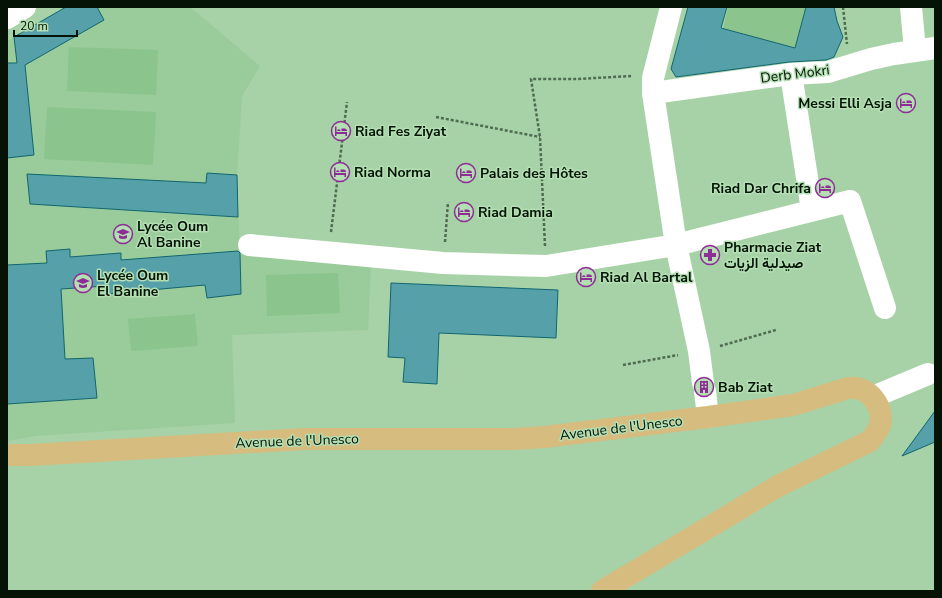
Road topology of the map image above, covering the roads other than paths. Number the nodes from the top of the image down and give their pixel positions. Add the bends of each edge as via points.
1 (25, 7) edge
2 (671, 7) edge
3 (912, 7) edge
4 (7, 18) edge
5 (925, 49) edge
6 (791, 74) junction
7 (653, 85) junction
8 (812, 210) junction
9 (249, 245) dead end
10 (676, 245) junction
11 (885, 308) dead end
12 (928, 374) dead end
13 (873, 397) junction
14 (708, 417) junction
15 (7, 455) edge
16 (602, 591) edge

1 - 4 street
2 - 7 street
3 - 5 street
5 - 6 street, Derb Mokri via 879,57 828,72
6 - 7 street, Derb Mokri
6 - 8 street
7 - 10 street
8 - 10 street
8 - 11 street via 850,201
9 - 10 street via 443,263 546,266
10 - 14 street via 699,351
12 - 13 street
13 - 14 main road, Avenue de l'Unesco via 857,388 848,388 793,405
13 - 16 main road via 881,415 880,424 870,441 778,486
14 - 15 main road, Avenue de l'Unesco via 537,438 305,439

